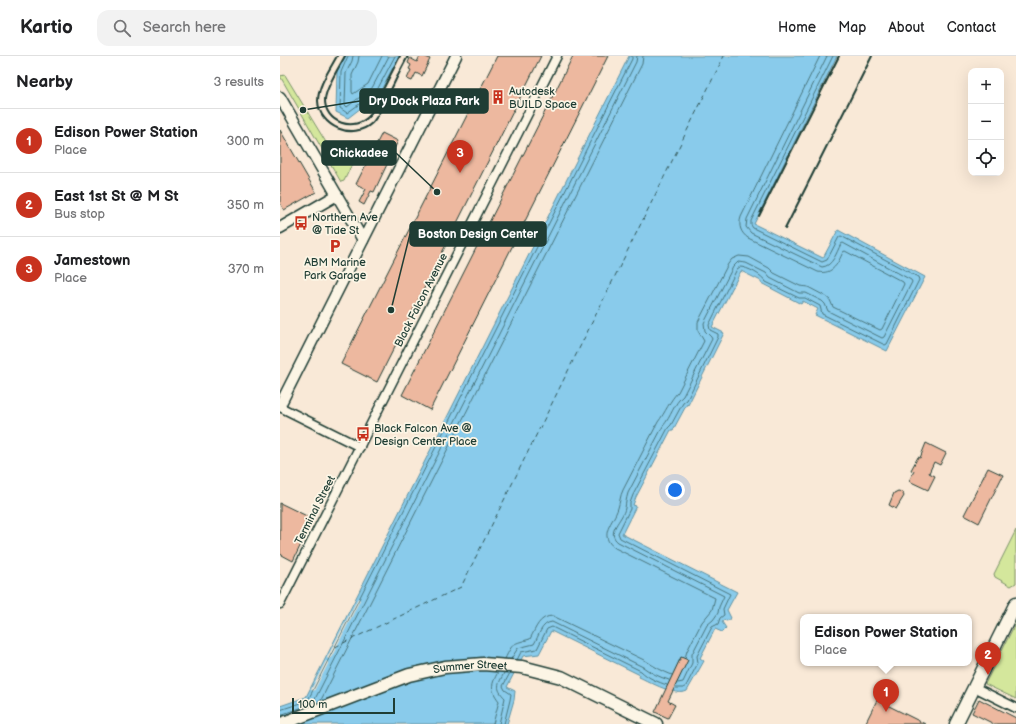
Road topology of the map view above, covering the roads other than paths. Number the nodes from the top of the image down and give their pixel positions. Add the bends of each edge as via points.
1 (456, 56) edge
2 (557, 56) edge
3 (280, 97) edge
4 (337, 195) junction
5 (280, 228) edge
6 (364, 240) junction
7 (280, 406) edge
8 (360, 447) junction
9 (1016, 603) edge
10 (280, 604) edge
11 (974, 687) junction
12 (1016, 708) edge
13 (281, 724) edge
14 (656, 724) edge
15 (956, 724) edge

1 - 6 street
2 - 8 street, Black Falcon Avenue
3 - 4 street
4 - 5 street
4 - 6 street
6 - 7 street
7 - 8 street
8 - 10 street, Terminal Street
9 - 11 main road
11 - 12 street
11 - 15 main road
13 - 14 main road, Summer Street via 410,675 450,666 474,664 522,667 564,678

